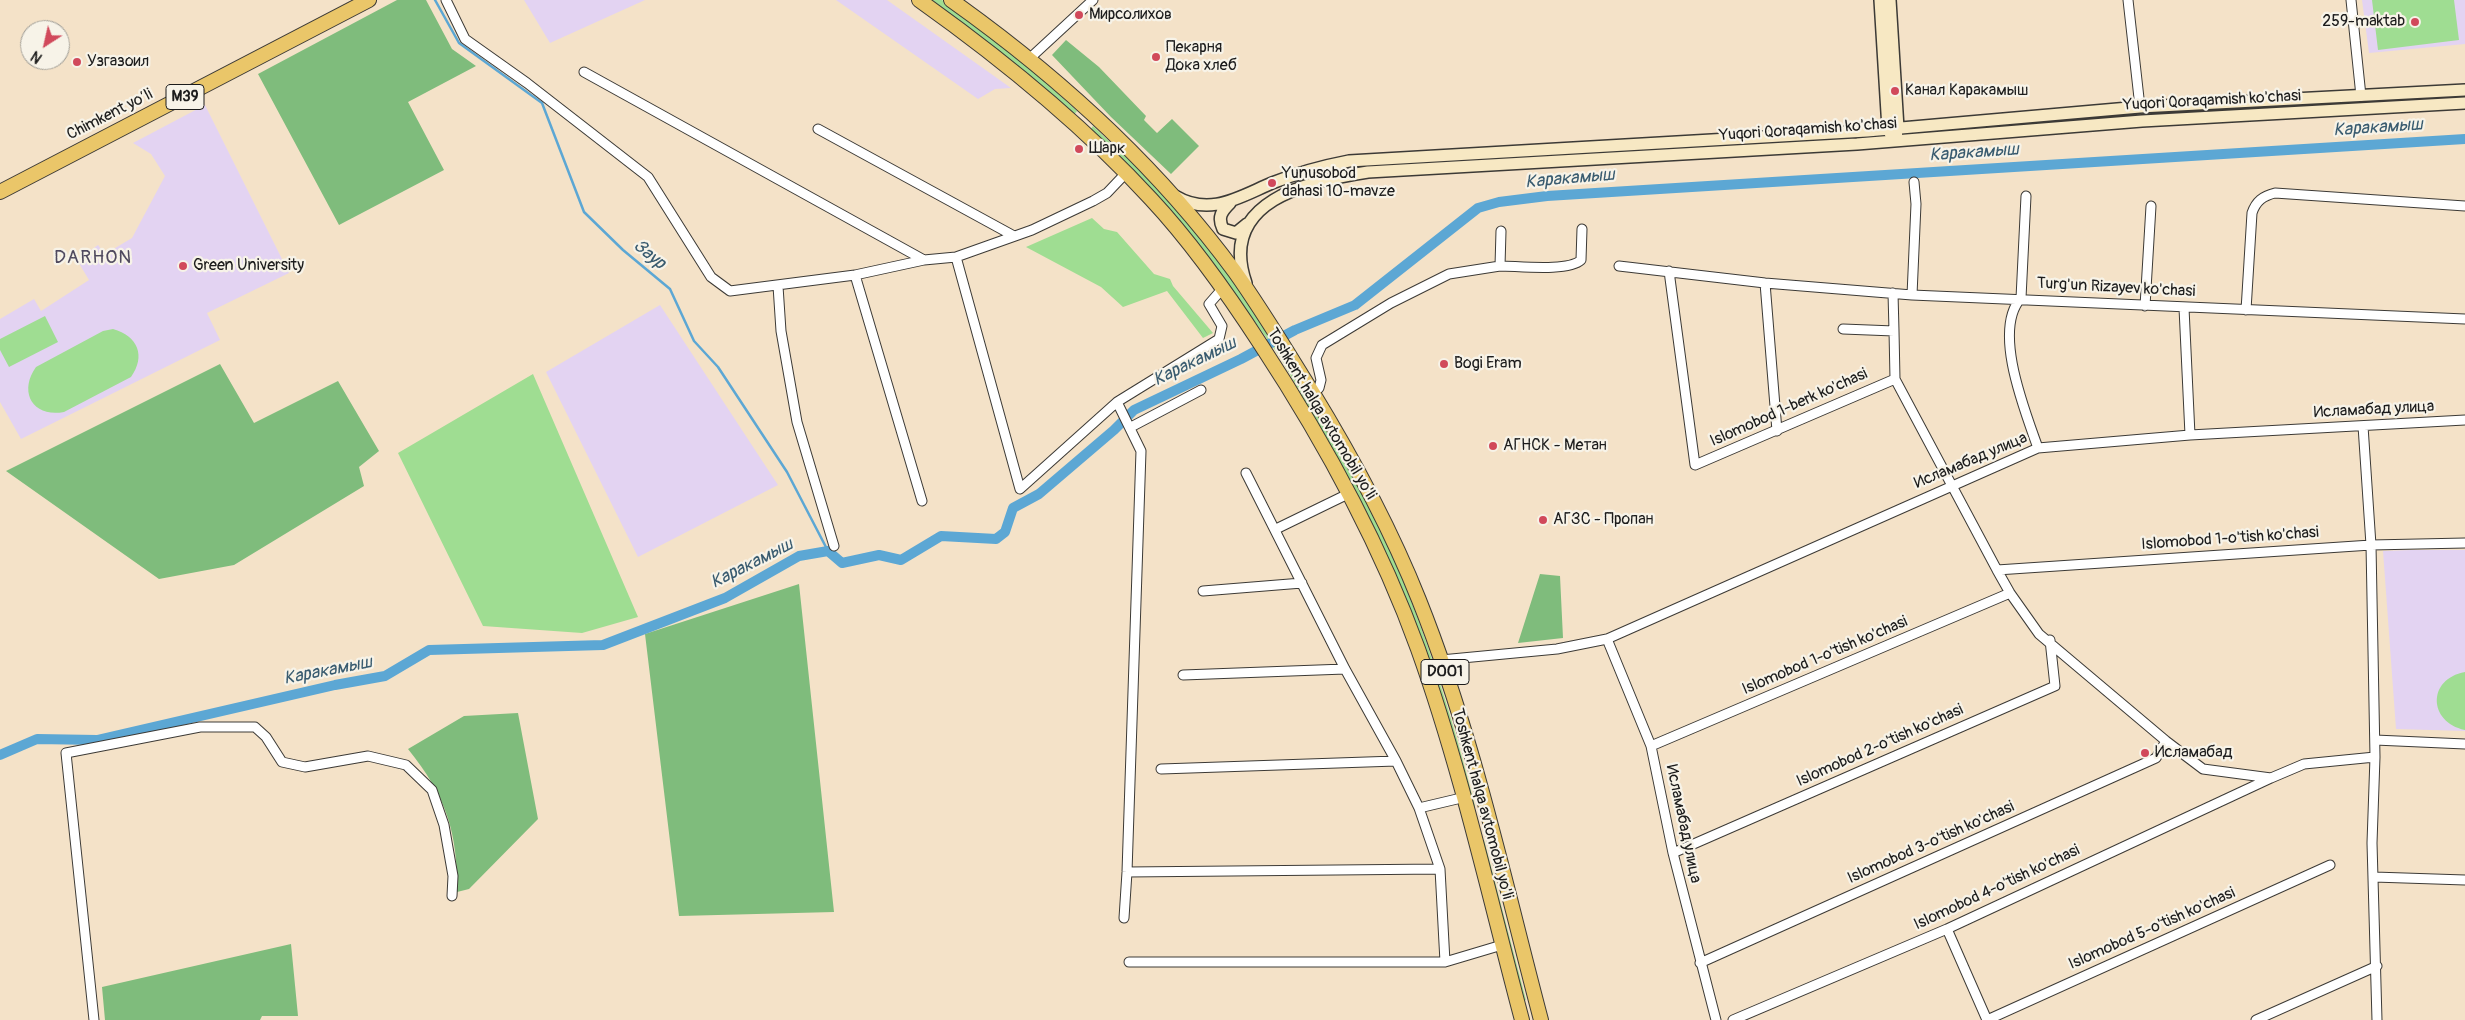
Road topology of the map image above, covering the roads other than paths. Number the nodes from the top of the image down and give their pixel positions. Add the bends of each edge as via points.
1 (369, 0) edge
2 (446, 0) edge
3 (919, 0) edge
4 (951, 0) edge
5 (1093, 0) edge
6 (1880, 0) edge
7 (1890, 0) edge
8 (2128, 0) edge
9 (2351, 0) edge
10 (1028, 60) junction
11 (584, 72) dead end
12 (2465, 90) edge
13 (2360, 96) junction
14 (2465, 102) edge
15 (2140, 107) junction
16 (1091, 114) junction
17 (1079, 128) junction
18 (818, 129) dead end
19 (1893, 129) junction
20 (1894, 141) junction
21 (1126, 173) junction
22 (1914, 182) dead end
23 (0, 192) edge
24 (1171, 194) junction
25 (2026, 196) dead end
26 (1231, 202) junction
27 (2151, 206) dead end
28 (2465, 206) edge
29 (1247, 224) junction
30 (1582, 229) dead end
31 (1501, 232) dead end
32 (1014, 236) junction
33 (956, 257) junction
34 (924, 260) junction
35 (1500, 266) junction
36 (1619, 266) dead end
37 (1669, 270) junction
38 (854, 275) junction
39 (1765, 283) junction
40 (778, 286) junction
41 (1223, 288) junction
42 (1894, 293) junction
43 (1912, 294) junction
44 (2021, 298) junction
45 (1254, 301) junction
46 (2145, 306) junction
47 (2184, 308) junction
48 (2246, 310) junction
49 (2465, 320) edge
50 (1843, 329) dead end
51 (1894, 331) junction
52 (1895, 378) junction
53 (1201, 390) dead end
54 (1313, 394) junction
55 (1117, 402) junction
56 (2465, 420) edge
57 (2363, 426) junction
58 (1131, 427) junction
59 (1777, 431) junction
60 (2190, 435) junction
61 (2038, 448) junction
62 (1246, 473) dead end
63 (1952, 485) junction
64 (1350, 493) junction
65 (922, 501) dead end
66 (1276, 529) junction
67 (2465, 543) edge
68 (2371, 544) junction
69 (834, 546) dead end
70 (1997, 570) junction
71 (1302, 583) junction
72 (1203, 591) dead end
73 (2010, 593) junction
74 (1607, 639) junction
75 (2050, 640) junction
76 (1441, 660) junction
77 (1346, 670) junction
78 (1183, 674) dead end
79 (2375, 740) junction
80 (2166, 741) junction
81 (2465, 744) edge
82 (1651, 746) junction
83 (2375, 757) junction
84 (1396, 761) junction
85 (1161, 769) dead end
86 (2271, 778) junction
87 (1457, 799) dead end
88 (1418, 808) junction
89 (1489, 822) junction
90 (1471, 827) junction
91 (1674, 852) junction
92 (2330, 865) dead end
93 (1440, 869) junction
94 (1127, 872) junction
95 (2374, 877) junction
96 (2465, 880) edge
97 (452, 896) dead end
98 (1124, 918) dead end
99 (1947, 929) junction
100 (1502, 945) junction
101 (1129, 962) dead end
102 (1445, 962) junction
103 (1700, 963) junction
104 (2377, 966) junction
105 (1539, 1014) edge
106 (1521, 1016) edge
107 (94, 1020) edge
108 (1716, 1020) edge
109 (1733, 1020) edge
110 (1987, 1020) edge
111 (2256, 1020) edge
112 (2377, 1020) edge

1 - 23 highway, Chimkent yo‘li / M39
2 - 40 street via 465,40 527,83 648,177 710,278 730,290
3 - 17 highway, Toshkent halqa avtomobil yo'li / D001 via 980,45
4 - 10 highway, Toshkent halqa avtomobil yo'li / D001
5 - 10 street
6 - 19 main road
7 - 19 main road
8 - 15 street
9 - 13 street
10 - 16 highway, Toshkent halqa avtomobil yo'li / D001
11 - 34 street
12 - 13 main road, Yuqori Qoraqamish ko'chasi
13 - 15 main road, Yuqori Qoraqamish ko'chasi
14 - 20 main road, Yuqori Qoraqamish ko'chasi via 2134,121
15 - 19 main road, Yuqori Qoraqamish ko'chasi
16 - 17 highway
16 - 24 highway, Toshkent halqa avtomobil yo'li / D001
17 - 21 highway, Toshkent halqa avtomobil yo'li / D001
18 - 32 street
19 - 20 main road
19 - 26 main road, Yuqori Qoraqamish ko'chasi via 1349,161 1297,174
20 - 29 main road, Yuqori Qoraqamish ko'chasi via 1368,172 1330,178 1284,195 1261,208
21 - 32 street via 1107,193
21 - 41 highway, Toshkent halqa avtomobil yo'li / D001 via 1177,229
22 - 43 street
24 - 26 main road, Yuqori Qoraqamish ko'chasi via 1186,203 1204,206
24 - 45 highway, Toshkent halqa avtomobil yo'li / D001
25 - 44 street
26 - 29 main road via 1220,215 1224,228 1236,233
27 - 46 street
28 - 48 street via 2275,193 2263,197 2252,213
29 - 45 main road via 1240,260
30 - 35 street via 1581,260 1576,264
31 - 35 street
32 - 33 street
33 - 34 street
33 - 55 street via 1020,489
34 - 38 street
35 - 54 street via 1450,274 1391,303 1322,345 1316,358 1321,380
36 - 37 street, Turg'un Rizayev ko'chasi
37 - 39 street, Turg'un Rizayev ko'chasi
37 - 59 street, Islomobod 1-berk ko'chasi via 1695,465
38 - 40 street
38 - 65 street
39 - 42 street, Turg'un Rizayev ko'chasi
39 - 59 street
40 - 69 street via 781,331 797,422
41 - 55 street via 1209,304 1222,326 1219,339
41 - 64 highway, Toshkent halqa avtomobil yo'li / D001 via 1271,360
42 - 43 street, Turg'un Rizayev ko'chasi
42 - 51 street
43 - 44 street, Turg'un Rizayev ko'chasi
44 - 46 street, Turg'un Rizayev ko'chasi
44 - 61 street via 2015,305 2009,330 2016,390
45 - 54 highway, Toshkent halqa avtomobil yo'li / D001
46 - 47 street, Turg'un Rizayev ko'chasi
47 - 48 street, Turg'un Rizayev ko'chasi
47 - 60 street
48 - 49 street, Turg'un Rizayev ko'chasi
50 - 51 street
51 - 52 street
52 - 59 street, Islomobod 1-berk ko'chasi
52 - 63 street
53 - 58 street
54 - 76 highway, Toshkent halqa avtomobil yo'li / D001 via 1348,452 1385,524 1419,600
55 - 58 street
56 - 57 street, Исламабад улица
57 - 60 street, Исламабад улица
57 - 68 street
58 - 94 street via 1141,451
60 - 61 street, Исламабад улица
61 - 63 street, Исламабад улица
62 - 66 street
63 - 70 street
63 - 74 street, Исламабад улица
64 - 66 street
64 - 90 highway, Toshkent halqa avtomobil yo'li / D001 via 1394,588 1420,655
66 - 71 street
67 - 68 street, Islomobod 1-o'tish ko'chasi
68 - 70 street, Islomobod 1-o'tish ko'chasi
68 - 79 street
70 - 73 street
71 - 72 street
71 - 77 street
73 - 75 street via 2039,634
73 - 82 street, Islomobod 1-o'tish ko'chasi
74 - 76 street, Исламабад улица via 1557,649
74 - 82 street, Исламабад улица
75 - 80 street
75 - 91 street, Islomobod 2-o'tish ko'chasi via 2055,686
76 - 89 highway, Toshkent halqa avtomobil yo'li / D001
77 - 78 street
77 - 84 street
79 - 81 street
79 - 83 street
80 - 86 street via 2203,769
80 - 103 street, Islomobod 3-o'tish ko'chasi via 2156,758
82 - 91 street, Исламабад улица
83 - 86 street, Islomobod 4-o'tish ko'chasi via 2304,764
83 - 95 street
84 - 85 street
84 - 88 street
86 - 99 street, Islomobod 4-o'tish ko'chasi
87 - 88 street
88 - 93 street
89 - 90 highway
89 - 105 highway, Toshkent halqa avtomobil yo'li / D001
90 - 100 highway, Toshkent halqa avtomobil yo'li / D001
91 - 103 street, Исламабад улица
92 - 110 street, Islomobod 5-o'tish ko'chasi
93 - 94 street
93 - 102 street
94 - 98 street
95 - 96 street
95 - 104 street
97 - 107 street via 453,876 441,816 432,790 406,764 368,756 305,767 282,762 266,737 255,727 200,728 66,754
99 - 109 street, Islomobod 4-o'tish ko'chasi
99 - 110 street
100 - 102 street
100 - 106 highway, Toshkent halqa avtomobil yo'li / D001
101 - 102 street
103 - 108 street, Исламабад улица
104 - 111 street
104 - 112 street
105 - 106 highway

